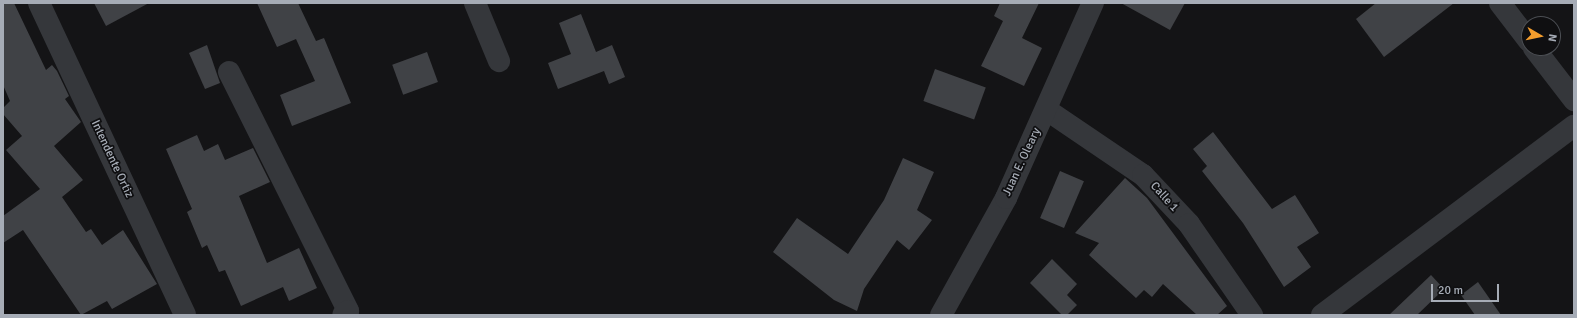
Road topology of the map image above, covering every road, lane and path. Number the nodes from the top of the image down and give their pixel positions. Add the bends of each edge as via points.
1 (39, 3) edge
2 (475, 3) edge
3 (1093, 3) edge
4 (1500, 3) edge
5 (1521, 31) edge
6 (1540, 56) edge
7 (499, 61) dead end
8 (229, 72) dead end
9 (1574, 100) edge
10 (1047, 110) junction
11 (1574, 126) edge
12 (185, 315) edge
13 (343, 315) edge
14 (941, 315) edge
15 (1252, 315) edge
16 (1322, 315) edge

1 - 12 street, Intendente Ortiz
2 - 7 street
3 - 10 street, Juan E. Oleary
4 - 5 street
6 - 9 street
8 - 13 street via 348,311
10 - 14 street, Juan E. Oleary via 1006,198
10 - 15 street, Calle 1 via 1144,175 1189,224
11 - 16 street

